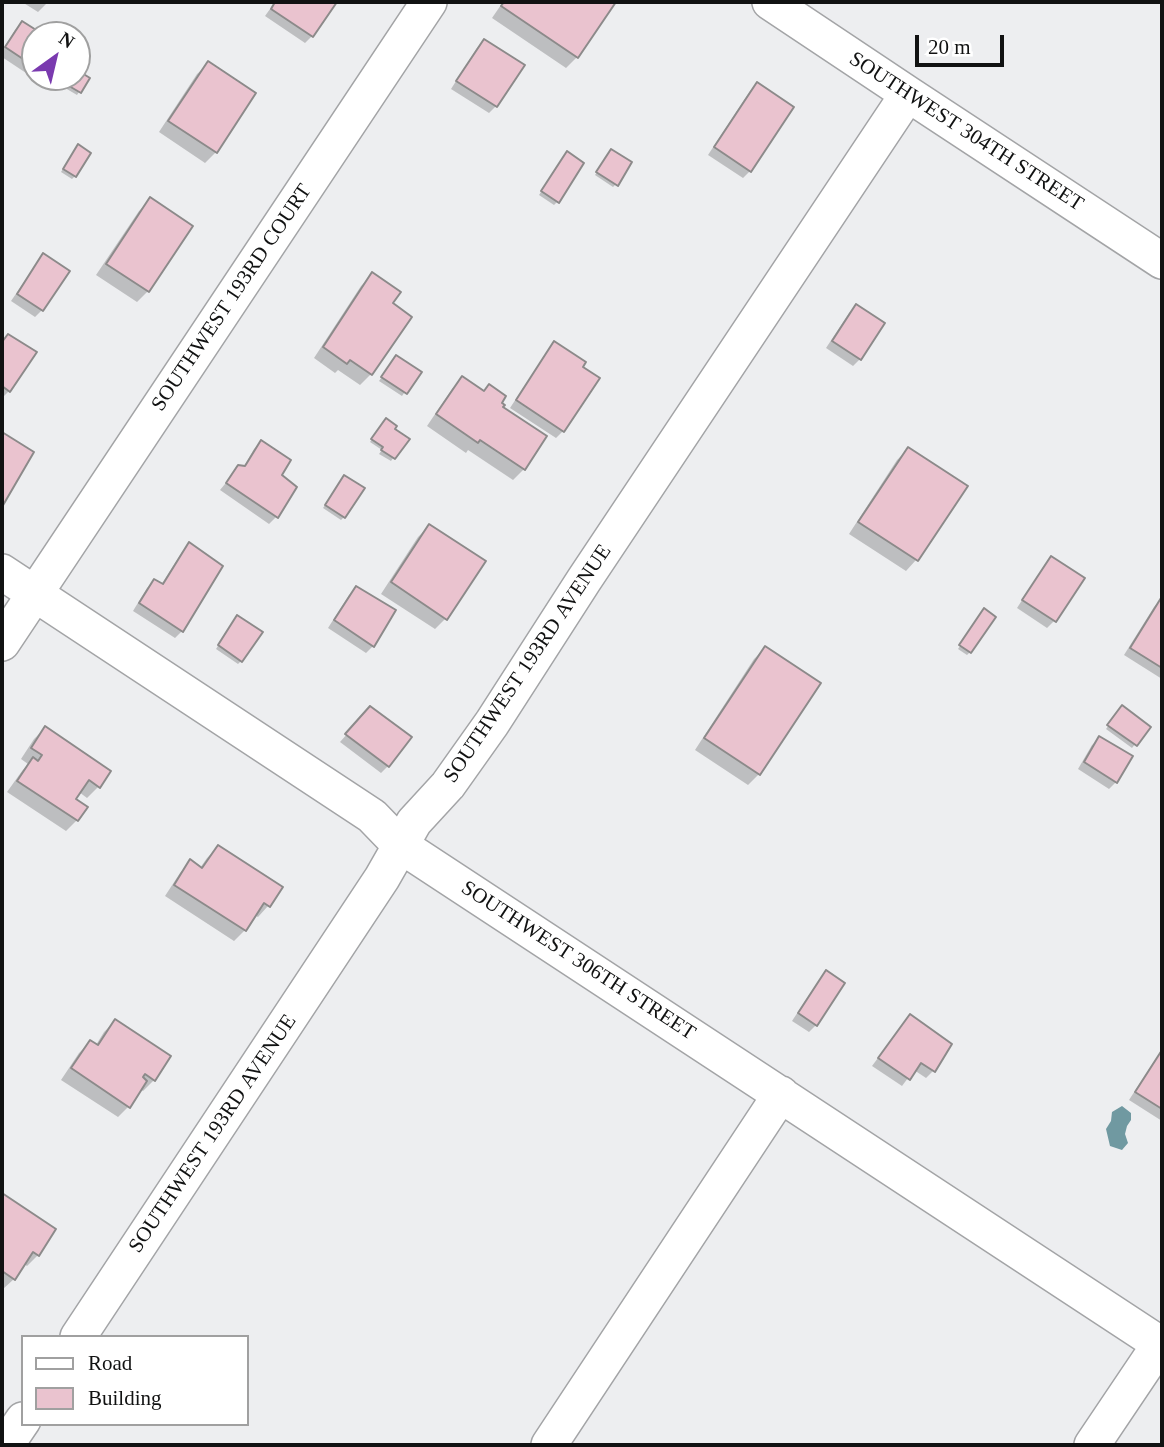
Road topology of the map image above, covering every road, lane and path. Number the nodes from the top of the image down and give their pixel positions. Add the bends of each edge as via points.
1 (429, 2) edge
2 (770, 2) edge
3 (908, 94) junction
4 (1162, 261) edge
5 (2, 572) edge
6 (34, 594) junction
7 (2, 643) edge
8 (400, 845) junction
9 (781, 1094) junction
10 (79, 1335) edge
11 (1161, 1343) edge
12 (21, 1423) edge
13 (6, 1445) edge
14 (550, 1445) edge
15 (1092, 1445) edge

1 - 6 street, SOUTHWEST 193RD COURT
2 - 3 street, SOUTHWEST 304TH STREET
3 - 4 street, SOUTHWEST 304TH STREET
3 - 8 street, SOUTHWEST 193RD AVENUE via 492,723
5 - 6 street, SOUTHWEST 306TH STREET
6 - 7 street, SOUTHWEST 193RD COURT
6 - 8 street, SOUTHWEST 306TH STREET via 372,816
8 - 9 street, SOUTHWEST 306TH STREET
8 - 10 street, SOUTHWEST 193RD AVENUE
9 - 11 street, SOUTHWEST 306TH STREET
9 - 14 street
11 - 15 street
12 - 13 street

